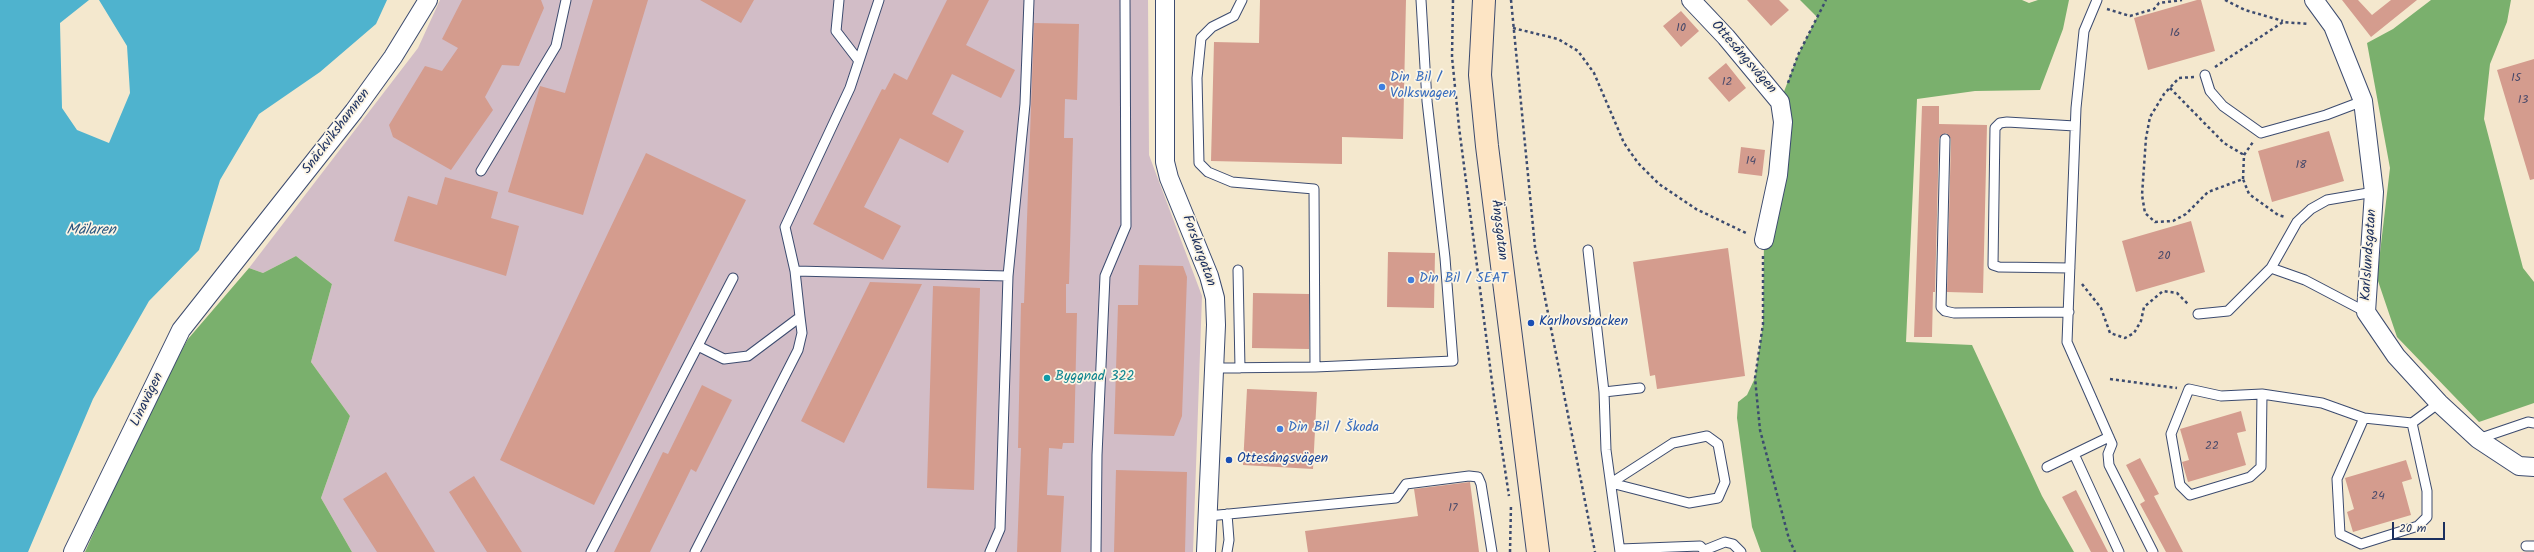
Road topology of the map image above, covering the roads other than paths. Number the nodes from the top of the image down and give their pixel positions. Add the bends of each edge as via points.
1 (428, 0) edge
2 (566, 0) edge
3 (839, 0) edge
4 (879, 0) edge
5 (1029, 0) edge
6 (1125, 0) edge
7 (1165, 0) edge
8 (1242, 0) edge
9 (1421, 0) edge
10 (1484, 0) edge
11 (1691, 0) edge
12 (2314, 0) edge
13 (2096, 3) edge
14 (859, 61) junction
15 (2205, 75) road end
16 (2363, 102) junction
17 (2076, 126) junction
18 (1945, 139) dead end
19 (481, 171) dead end
20 (2374, 192) junction
21 (1764, 240) road end
22 (1588, 250) dead end
23 (239, 259) joint
24 (2070, 268) junction
25 (2271, 268) junction
26 (1238, 270) dead end
27 (795, 271) junction
28 (1008, 276) junction
29 (733, 278) dead end
30 (2069, 312) junction
31 (2366, 312) junction
32 (2198, 314) road end
33 (800, 317) junction
34 (698, 346) junction
35 (1315, 367) junction
36 (1214, 368) junction
37 (1240, 368) junction
38 (1640, 388) dead end
39 (1604, 392) junction
40 (2262, 394) junction
41 (2439, 404) junction
42 (2364, 418) junction
43 (2412, 423) junction
44 (2534, 423) edge
45 (2109, 437) junction
46 (2478, 439) junction
47 (2074, 454) junction
48 (2047, 467) dead end
49 (2534, 468) edge
50 (1611, 483) junction
51 (1533, 507) junction
52 (1227, 514) junction
53 (1208, 516) junction
54 (1620, 550) edge
55 (1668, 550) edge
56 (1706, 551) edge
57 (73, 552) edge
58 (591, 552) edge
59 (695, 552) edge
60 (990, 552) edge
61 (1096, 552) edge
62 (1206, 552) edge
63 (1227, 552) edge
64 (1492, 552) edge
65 (1538, 552) edge
66 (1542, 552) edge
67 (1741, 552) edge
68 (2119, 552) edge
69 (2153, 552) edge

1 - 23 street, Snäckvikshamnen via 393,57 363,99
2 - 19 lane via 556,46
3 - 14 lane via 836,31
4 - 14 lane
5 - 28 lane via 1025,104
6 - 61 lane via 1126,226 1105,276 1097,454
7 - 36 street, Forskargatan via 1165,162 1169,178 1209,276 1216,325
8 - 35 lane via 1234,16 1212,27 1201,38 1197,78 1199,163 1208,172 1232,182 1314,189
9 - 35 lane via 1427,101 1445,258 1453,361
10 - 51 main road, Ängsgatan via 1480,76 1486,139
11 - 21 street, Ottesångsvägen via 1726,37 1780,102 1783,122 1778,175
12 - 16 street, Karlslundsgatan via 2333,26
13 - 17 lane via 2084,31
14 - 27 lane via 850,88 785,227
15 - 16 lane via 2210,91 2223,106 2260,133 2326,116
16 - 20 street, Karlslundsgatan
17 - 24 lane
17 - 24 lane via 2007,122 2000,123 1995,128 1993,265
18 - 30 lane via 1941,308 1954,313
20 - 25 lane via 2327,200 2301,218
20 - 31 street, Karlslundsgatan
22 - 39 lane
23 - 57 street, Linavägen via 181,330
24 - 30 lane
25 - 31 lane via 2305,280
25 - 32 lane via 2228,311
26 - 37 lane
27 - 28 lane
27 - 33 lane
28 - 60 lane via 1000,529
29 - 34 lane
30 - 45 lane via 2068,348
31 - 41 street, Karlslundsgatan via 2396,356
33 - 34 lane via 748,356 724,359
33 - 59 lane via 802,333 798,350
34 - 58 lane
35 - 37 lane
36 - 37 lane
36 - 53 street, Forskargatan
38 - 39 lane
39 - 50 lane via 1606,450
40 - 40 lane via 2261,467 2250,477 2190,495 2180,485 2171,434 2189,389 2221,396
40 - 42 lane via 2322,404
41 - 43 lane
41 - 46 street, Karlslundsgatan
42 - 43 lane
42 - 43 lane via 2337,479 2340,534 2361,544 2418,526 2428,517 2427,491
44 - 46 lane via 2528,422
45 - 47 lane
45 - 69 lane via 2112,444 2108,454 2109,465
46 - 49 street, Karlslundsgatan via 2519,466
47 - 48 lane
47 - 68 lane
50 - 50 lane via 1689,503 1718,498 1725,482 1718,444 1707,436 1673,443
50 - 54 lane
51 - 65 main road, Ängsgatan
51 - 66 main road, Ängsgatan
52 - 53 lane
52 - 63 lane
52 - 64 lane via 1396,498 1406,484 1478,477
53 - 62 street, Forskargatan
54 - 55 lane
55 - 56 lane via 1700,546
56 - 67 lane via 1725,542 1734,544

